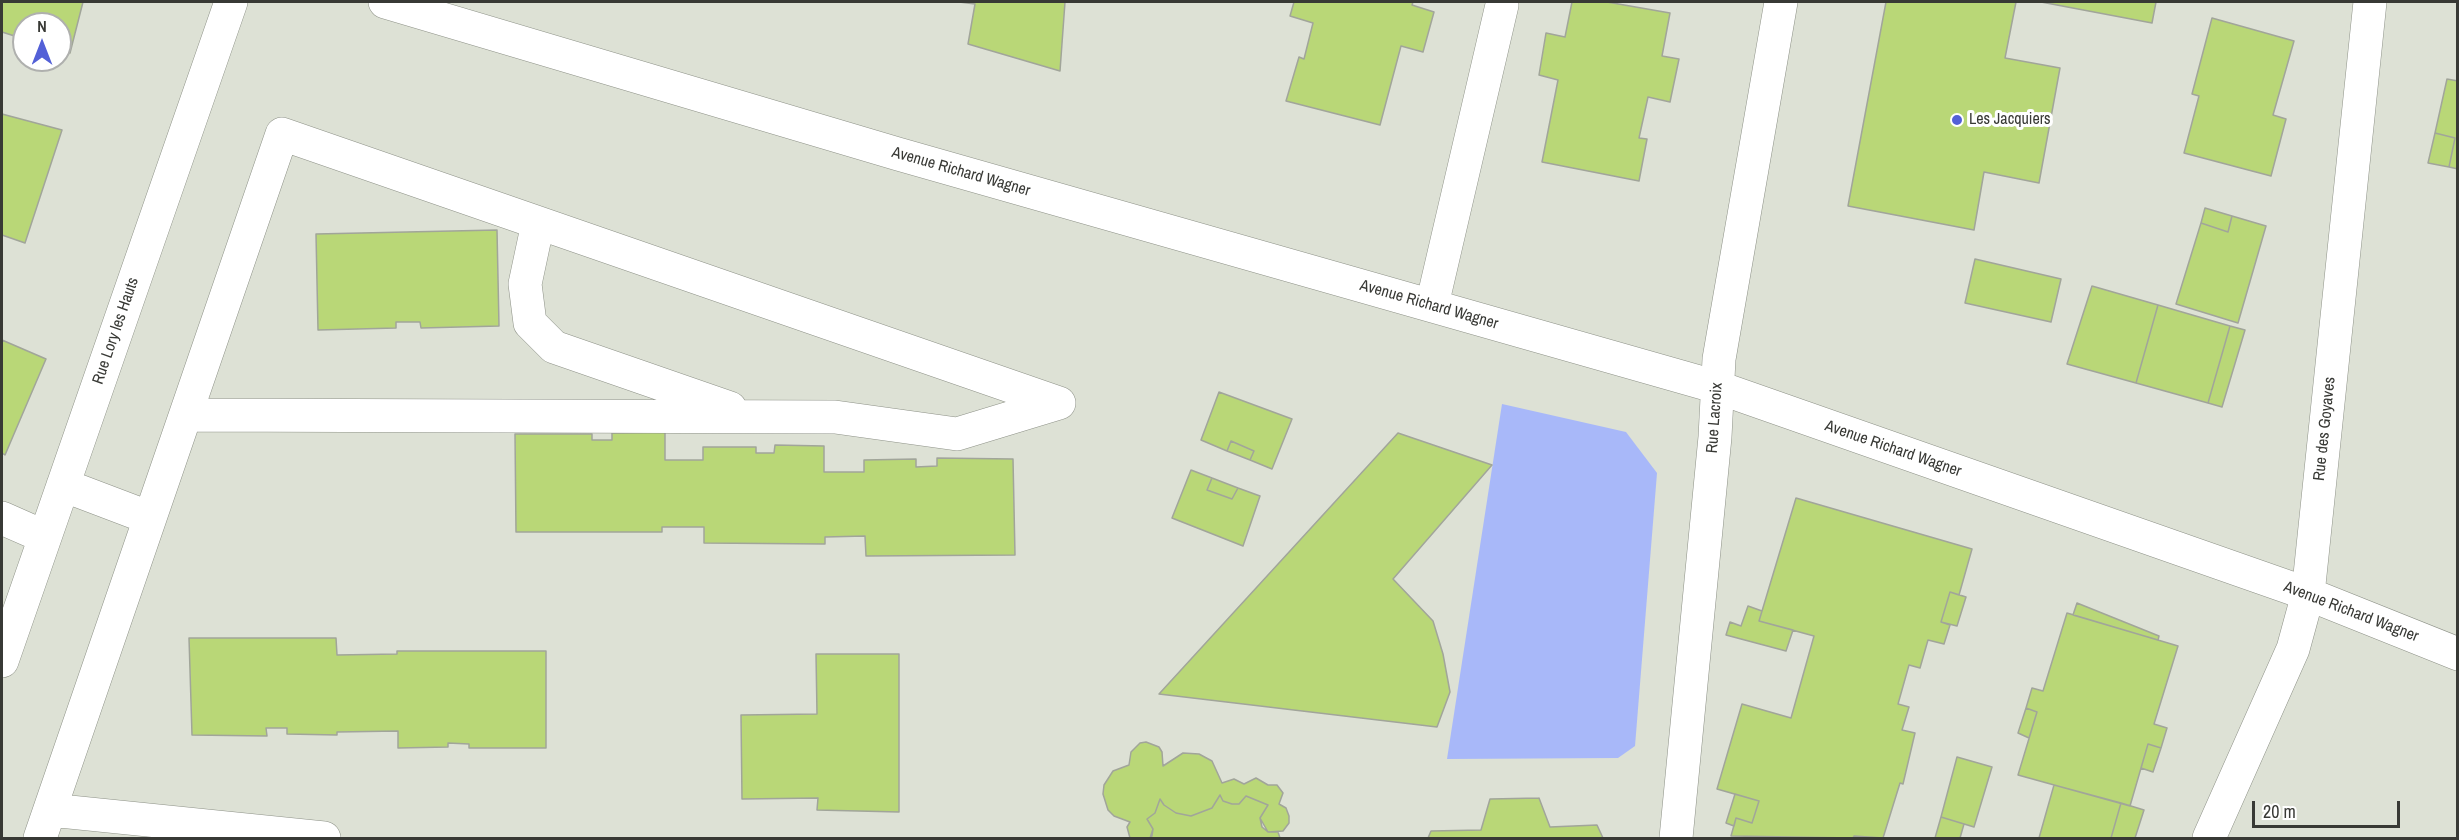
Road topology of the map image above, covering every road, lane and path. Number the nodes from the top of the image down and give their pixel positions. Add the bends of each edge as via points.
1 (231, 2) edge
2 (385, 2) edge
3 (1781, 2) edge
4 (2370, 2) edge
5 (1502, 5) dead end
6 (538, 223) junction
7 (1432, 305) junction
8 (1718, 387) junction
9 (186, 415) junction
10 (757, 417) junction
11 (63, 485) junction
12 (2, 518) edge
13 (150, 518) junction
14 (45, 537) junction
15 (2308, 594) junction
16 (2457, 654) edge
17 (2, 661) edge
18 (45, 824) edge
19 (324, 838) edge
20 (1676, 838) edge
21 (2209, 838) edge

1 - 11 street, Rue Lory les Hauts
2 - 7 street, Avenue Richard Wagner via 898,154
3 - 8 street, Rue Lacroix via 1719,359
4 - 15 street, Rue des Goyaves
5 - 7 street
6 - 9 street via 282,134
6 - 10 street via 525,285 530,323 554,347
6 - 10 street via 1059,403 957,434 835,417
7 - 8 street, Avenue Richard Wagner
8 - 15 street, Avenue Richard Wagner
8 - 20 street, Rue Lacroix
9 - 10 street
9 - 13 street
11 - 13 street
11 - 14 street, Rue Lory les Hauts
12 - 14 street
13 - 18 street
14 - 17 street, Rue Lory les Hauts
15 - 16 street, Avenue Richard Wagner
15 - 21 street, Rue des Goyaves via 2293,649
18 - 19 street

